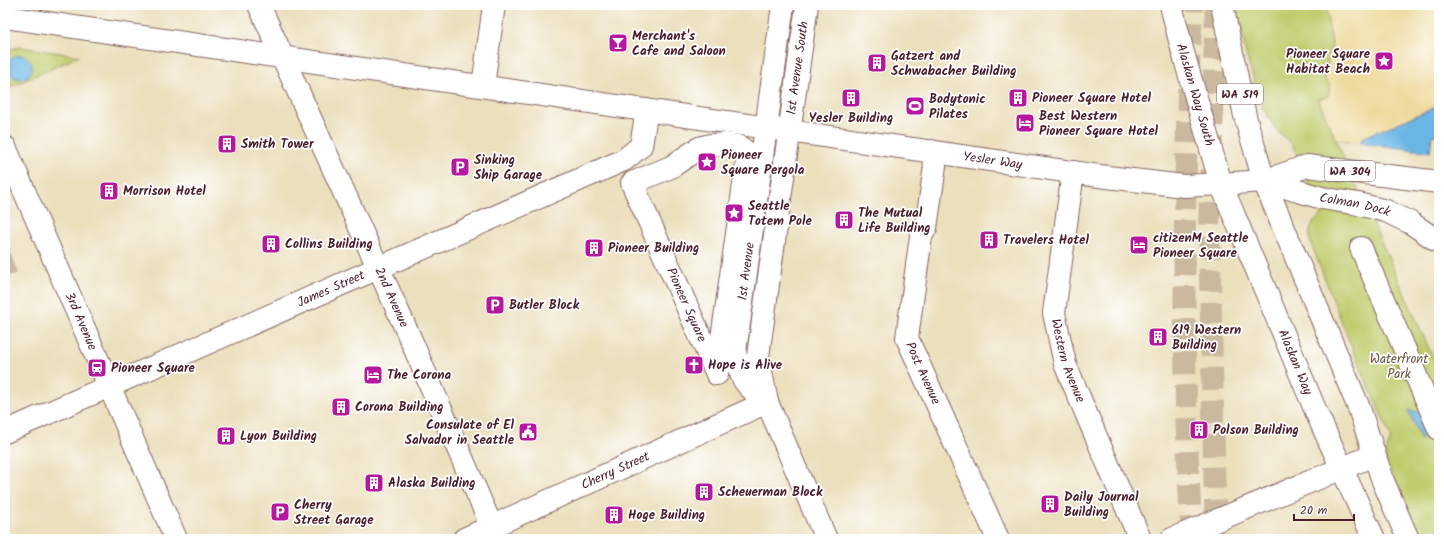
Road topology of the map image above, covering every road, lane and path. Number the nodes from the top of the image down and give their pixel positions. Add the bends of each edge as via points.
1 (259, 5) edge
2 (494, 5) edge
3 (783, 5) edge
4 (807, 5) edge
5 (1171, 5) edge
6 (1222, 5) edge
7 (5, 16) edge
8 (283, 57) junction
9 (482, 86) junction
10 (647, 110) junction
11 (766, 128) junction
12 (789, 131) junction
13 (5, 147) edge
14 (932, 151) junction
15 (1073, 172) junction
16 (1264, 181) junction
17 (1439, 182) edge
18 (1221, 184) junction
19 (1410, 223) junction
20 (1439, 233) edge
21 (1439, 242) edge
22 (1361, 248) dead end
23 (1439, 256) edge
24 (378, 268) junction
25 (717, 374) joint
26 (109, 386) junction
27 (767, 402) junction
28 (1439, 429) edge
29 (5, 432) edge
30 (1374, 455) junction
31 (1342, 469) junction
32 (495, 533) edge
33 (176, 539) edge
34 (464, 539) edge
35 (826, 539) edge
36 (998, 539) edge
37 (1140, 539) edge
38 (1172, 539) edge
39 (1374, 539) edge
40 (1408, 539) edge

1 - 8 main road, 2nd Avenue
2 - 9 main road
3 - 11 main road, 1st Avenue South
4 - 12 main road, 1st Avenue South
5 - 18 main road, Alaskan Way South / WA 519
6 - 16 main road, WA 519 via 1245,116
7 - 8 main road, Yesler Way
8 - 9 main road, Yesler Way
8 - 24 main road, 2nd Avenue
9 - 10 main road, Yesler Way
10 - 11 main road, Yesler Way
10 - 24 main road, James Street via 641,146 624,160
11 - 12 main road, Yesler Way
11 - 27 main road, 1st Avenue via 735,352 740,374 747,386
12 - 14 main road, Yesler Way
12 - 27 main road, 1st Avenue via 758,356
13 - 26 main road, 3rd Avenue
14 - 15 main road, Yesler Way
14 - 36 main road, Post Avenue via 935,166 926,228 921,236 907,338
15 - 18 main road, Yesler Way via 1184,186
15 - 37 main road, Western Avenue via 1054,306 1057,334 1064,364
16 - 17 main road, Colman Dock / WA 304 via 1307,166
16 - 18 main road, Colman Dock / WA 304
16 - 19 main road, Colman Dock / WA 304 via 1322,198 1386,211
16 - 30 main road via 1359,408
18 - 31 main road, Alaskan Way
19 - 20 main road
19 - 21 main road, Colman Dock / WA 304
19 - 23 main road
22 - 28 main road
24 - 26 main road, James Street
24 - 32 main road, 2nd Avenue
25 - 25 main road, Pioneer Square via 748,156 737,146 725,144 699,148 671,167 632,183
26 - 29 main road, James Street
26 - 33 main road, 3rd Avenue
27 - 32 main road, Cherry Street
27 - 35 main road, 1st Avenue
30 - 31 main road
30 - 40 main road
31 - 38 main road
31 - 39 main road, Alaskan Way
32 - 34 main road, Cherry Street

